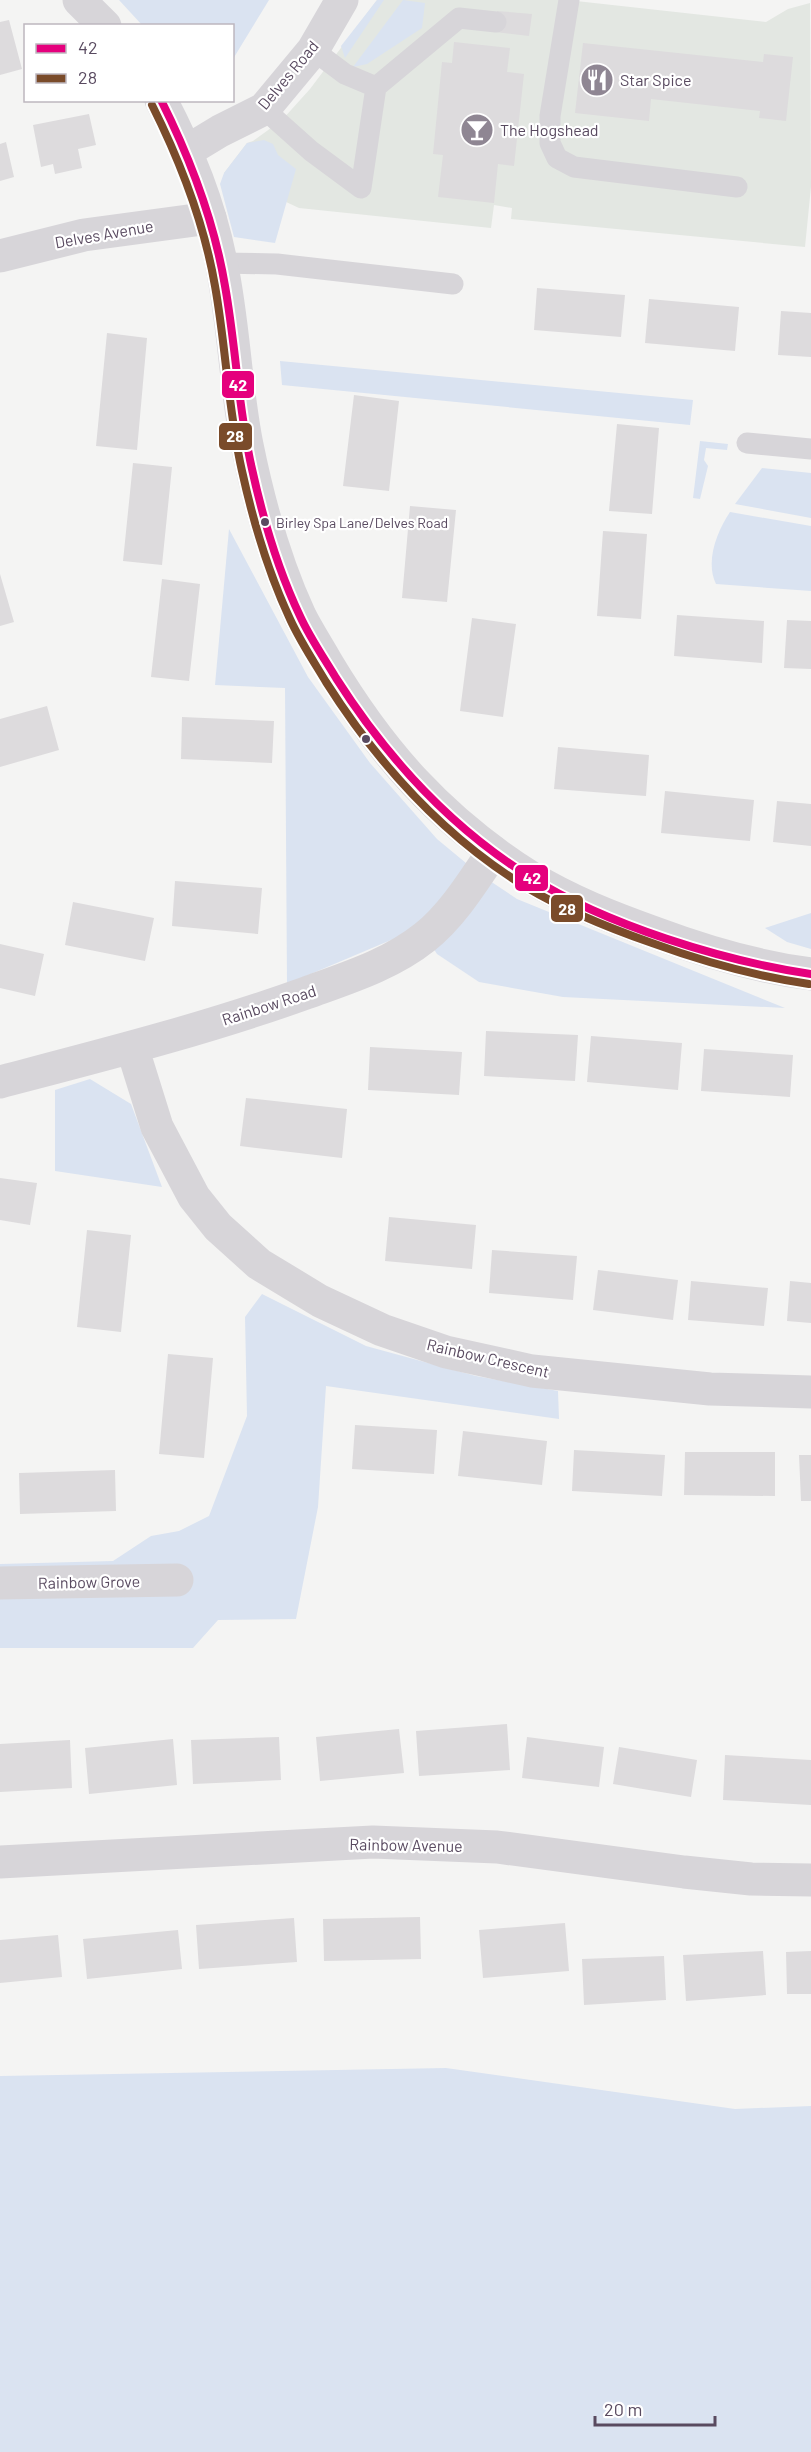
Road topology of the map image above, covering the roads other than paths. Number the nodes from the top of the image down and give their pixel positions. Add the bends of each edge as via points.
1 (79, 0) edge
2 (342, 0) edge
3 (569, 0) edge
4 (496, 22) dead end
5 (103, 24) edge
6 (313, 50) junction
7 (376, 87) junction
8 (162, 102) edge
9 (264, 109) junction
10 (187, 151) junction
11 (737, 187) dead end
12 (210, 218) junction
13 (0, 256) edge
14 (221, 263) junction
15 (453, 284) dead end
16 (747, 443) dead end
17 (811, 449) edge
18 (493, 852) junction
19 (811, 974) edge
20 (132, 1047) junction
21 (0, 1082) edge
22 (811, 1392) edge
23 (177, 1580) dead end
24 (0, 1584) edge
25 (0, 1862) edge
26 (811, 1880) edge

1 - 5 street
2 - 6 street, Delves Road
3 - 11 lane via 550,116 550,143 557,158 574,167
4 - 7 lane via 459,18
6 - 7 lane via 345,74
6 - 9 street, Delves Road
7 - 9 lane via 361,188
8 - 10 street
9 - 10 street, Delves Road
10 - 12 street
12 - 13 street, Delves Avenue via 84,235
12 - 14 street
14 - 15 lane via 277,264
14 - 18 street via 246,443 270,541 300,617 342,688 385,749 435,805
16 - 17 lane
18 - 19 street via 532,878 620,920 698,949 775,970
18 - 20 street, Rainbow Road via 460,900 426,937 372,969 262,1009
20 - 21 street, Rainbow Road
20 - 22 street, Rainbow Crescent via 157,1127 194,1197 218,1227 259,1264 320,1301 382,1330 446,1352 532,1371 710,1389
23 - 24 street, Rainbow Grove
25 - 26 street, Rainbow Avenue via 374,1842 496,1847 684,1872

